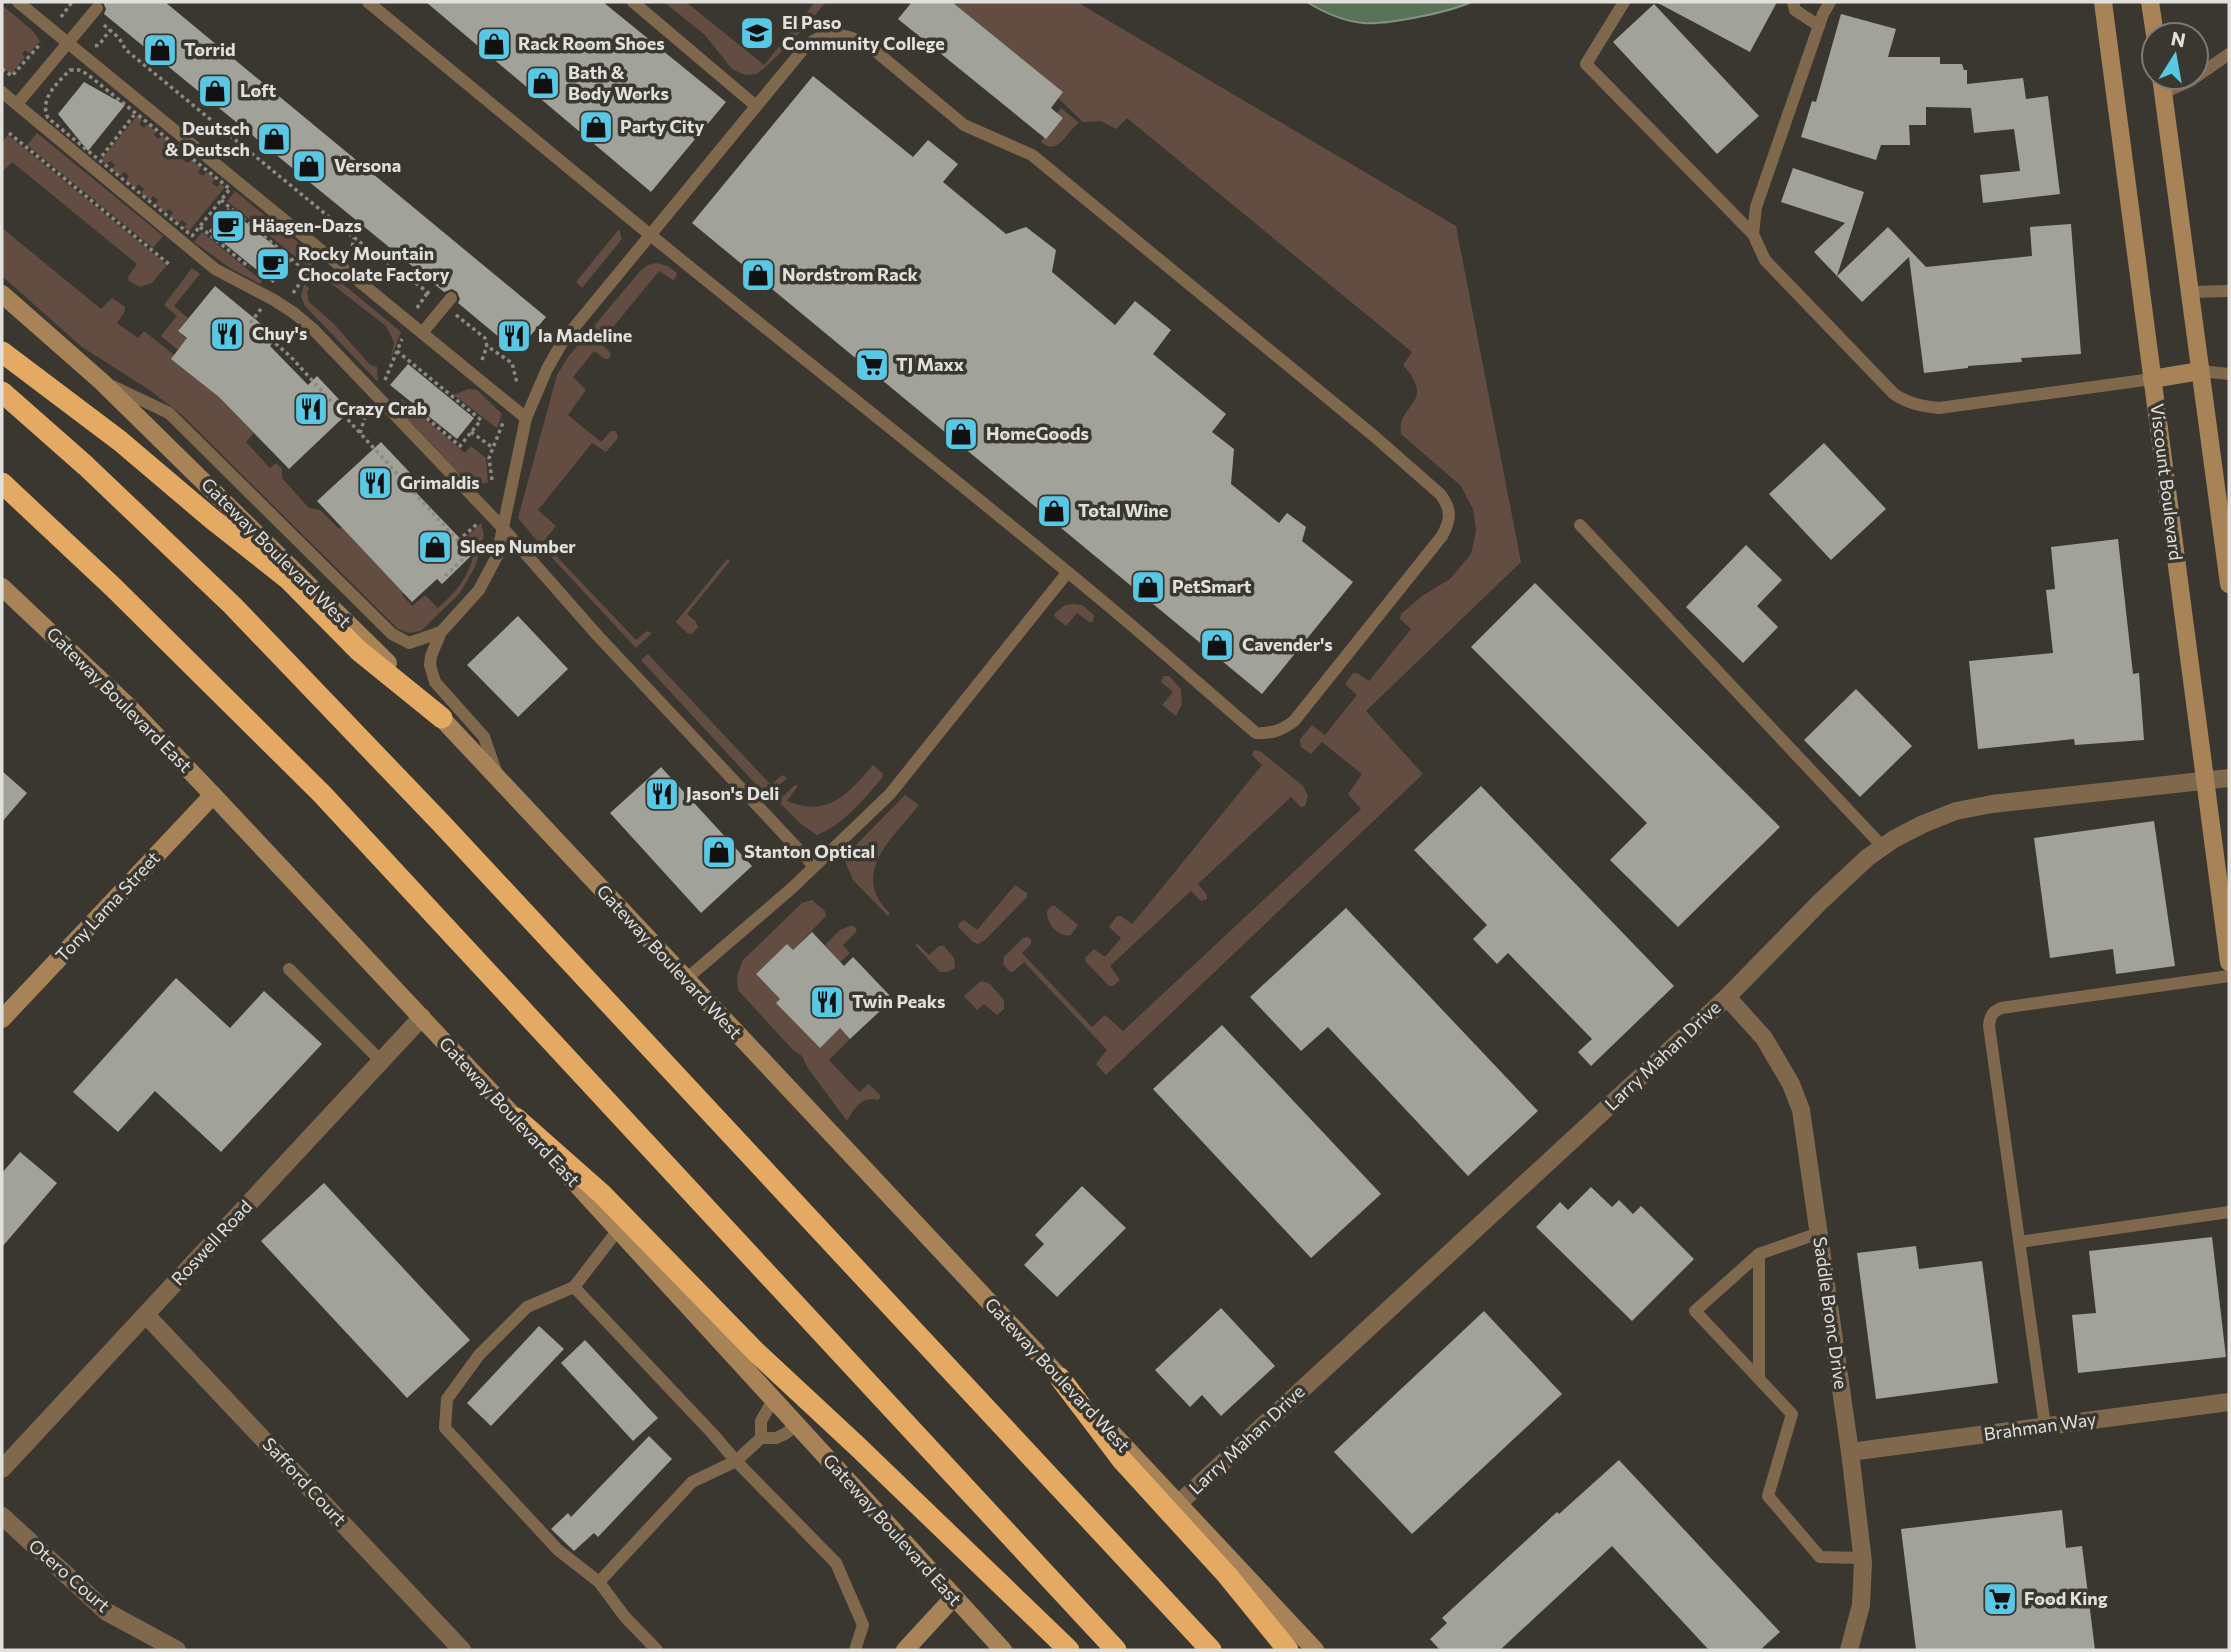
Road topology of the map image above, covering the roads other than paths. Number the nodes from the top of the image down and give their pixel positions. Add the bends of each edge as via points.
1 (18, 2) edge
2 (368, 2) edge
3 (632, 2) edge
4 (1623, 2) edge
5 (1793, 2) edge
6 (1830, 2) edge
7 (2103, 2) edge
8 (2150, 2) edge
9 (97, 8) dead end
10 (2153, 21) edge
11 (1819, 26) junction
12 (68, 42) junction
13 (2229, 54) edge
14 (2210, 67) edge
15 (2163, 91) edge
16 (2, 92) edge
17 (17, 104) junction
18 (756, 106) junction
19 (1753, 234) junction
20 (650, 235) junction
21 (2229, 291) edge
22 (2189, 292) junction
23 (2, 294) edge
24 (451, 298) dead end
25 (422, 333) junction
26 (2, 352) edge
27 (2200, 371) junction
28 (2229, 374) edge
29 (2152, 379) junction
30 (102, 382) junction
31 (2, 392) edge
32 (526, 418) junction
33 (2, 484) edge
34 (1580, 525) dead end
35 (501, 526) junction
36 (1067, 573) junction
37 (2229, 584) edge
38 (2, 587) edge
39 (441, 632) junction
40 (442, 718) junction
41 (2229, 778) edge
42 (2205, 780) junction
43 (499, 781) junction
44 (214, 794) junction
45 (1883, 847) junction
46 (814, 866) junction
47 (2229, 962) edge
48 (289, 968) dead end
49 (2229, 976) edge
50 (685, 979) junction
51 (1727, 997) junction
52 (422, 1017) junction
53 (2, 1019) edge
54 (382, 1062) junction
55 (516, 1118) joint
56 (2229, 1212) edge
57 (622, 1225) junction
58 (1819, 1233) junction
59 (2019, 1242) junction
60 (1759, 1254) junction
61 (574, 1287) junction
62 (146, 1315) junction
63 (1759, 1377) junction
64 (1060, 1378) junction
65 (773, 1400) junction
66 (2229, 1402) edge
67 (796, 1425) junction
68 (2045, 1426) junction
69 (761, 1438) junction
70 (1850, 1452) junction
71 (736, 1461) junction
72 (2, 1469) edge
73 (1178, 1504) junction
74 (2, 1516) edge
75 (1862, 1558) junction
76 (599, 1582) junction
77 (953, 1598) junction
78 (177, 1650) edge
79 (462, 1650) edge
80 (657, 1650) edge
81 (855, 1650) edge
82 (905, 1650) edge
83 (1003, 1650) edge
84 (1069, 1650) edge
85 (1116, 1650) edge
86 (1211, 1650) edge
87 (1288, 1650) edge
88 (1315, 1650) edge
89 (1849, 1650) edge

1 - 12 lane
2 - 20 lane
3 - 18 lane
4 - 19 lane via 1586,64
5 - 11 lane via 1794,10
6 - 11 lane
7 - 29 main road, Viscount Boulevard
8 - 10 main road
9 - 12 lane
11 - 19 lane via 1756,207
12 - 17 lane
12 - 25 lane
13 - 14 lane
15 - 22 main road
16 - 17 lane
17 - 35 lane via 215,269 274,300 313,329
18 - 20 lane
18 - 36 lane via 814,39 831,34 867,44 964,125 1032,155 1055,173 1374,436 1448,503 1450,515 1443,536 1294,720 1271,733 1256,733
19 - 29 lane via 1765,260 1905,402 1939,408
20 - 32 lane via 563,341
20 - 36 lane
21 - 22 lane
22 - 27 main road
23 - 30 main road, Gateway Boulevard West
24 - 25 lane
25 - 32 lane
26 - 40 highway via 120,441 288,579 358,650
27 - 28 lane
27 - 29 main road
27 - 37 main road
29 - 42 main road, Viscount Boulevard
30 - 39 lane via 169,413 392,634 409,643
30 - 40 main road, Gateway Boulevard West
31 - 86 highway via 232,605
32 - 35 lane
33 - 85 highway via 322,794
34 - 45 lane
35 - 39 lane via 486,579
35 - 46 lane
36 - 46 lane via 890,794
38 - 44 main road, Gateway Boulevard East
39 - 43 lane via 431,656 435,682 484,737
40 - 43 main road, Gateway Boulevard West
41 - 42 street, Larry Mahan Drive
42 - 45 street, Larry Mahan Drive via 1956,811
42 - 47 main road, Viscount Boulevard
43 - 50 main road, Gateway Boulevard West
44 - 52 main road, Gateway Boulevard East
44 - 53 main road, Tony Lama Street
45 - 51 street, Larry Mahan Drive via 1820,902
46 - 50 lane
48 - 54 lane
49 - 59 lane via 1994,1011 1989,1026
50 - 64 main road, Gateway Boulevard West
51 - 58 street, Saddle Bronc Drive via 1764,1038 1791,1084 1801,1110
51 - 73 street, Larry Mahan Drive
52 - 54 street, Roswell Road
52 - 55 main road, Gateway Boulevard East
54 - 62 street, Roswell Road
55 - 57 highway via 602,1194
56 - 59 lane
57 - 61 lane
57 - 65 main road, Gateway Boulevard East
57 - 84 highway
58 - 60 lane
58 - 70 street, Saddle Bronc Drive
59 - 68 lane
60 - 63 lane
60 - 63 lane via 1695,1311
61 - 71 lane
61 - 76 lane via 527,1307 479,1355 447,1399 445,1428 558,1550
62 - 72 street, Roswell Road
62 - 79 street, Safford Court
63 - 75 lane via 1792,1414 1768,1496 1820,1557
64 - 73 main road, Gateway Boulevard West
64 - 87 highway via 1122,1460
65 - 67 main road, Gateway Boulevard East
65 - 69 lane via 761,1421
66 - 68 street, Brahman Way
67 - 69 lane via 776,1438
67 - 77 main road, Gateway Boulevard East
68 - 70 street, Brahman Way
69 - 71 lane
70 - 75 street, Saddle Bronc Drive
71 - 76 lane via 692,1482
71 - 81 lane via 836,1563 863,1625
73 - 88 main road, Gateway Boulevard West
74 - 78 street, Otero Court via 107,1612
75 - 89 street, Saddle Bronc Drive via 1861,1605
76 - 80 lane
77 - 82 main road
77 - 83 main road, Gateway Boulevard East

